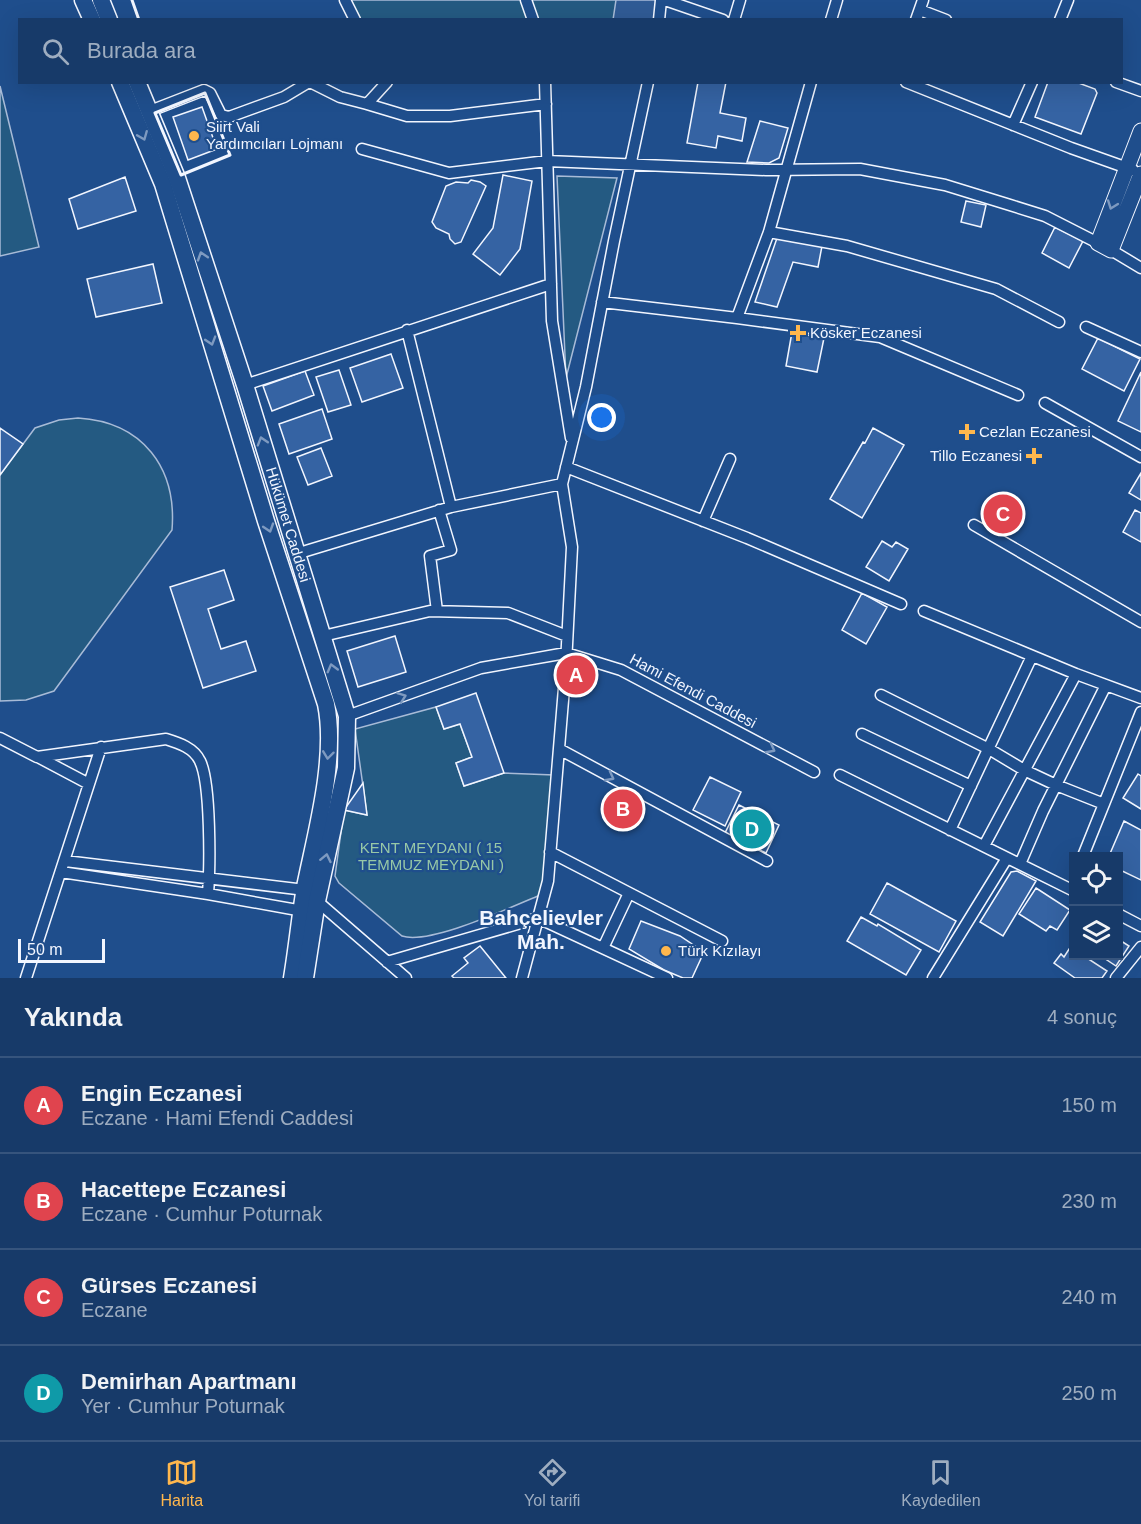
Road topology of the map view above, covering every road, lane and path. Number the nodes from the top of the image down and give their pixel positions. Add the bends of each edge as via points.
1 (83, 0) edge
2 (101, 0) edge
3 (345, 0) edge
4 (526, 0) edge
5 (663, 0) edge
6 (740, 0) edge
7 (837, 0) edge
8 (1068, 0) edge
9 (920, 10) edge
10 (91, 18) edge
11 (108, 18) edge
12 (354, 18) edge
13 (532, 18) edge
14 (659, 18) edge
15 (717, 18) edge
16 (735, 18) edge
17 (832, 18) edge
18 (941, 18) edge
19 (1061, 18) edge
20 (121, 84) edge
21 (138, 84) edge
22 (306, 84) edge
23 (313, 84) edge
24 (385, 84) edge
25 (545, 84) edge
26 (648, 84) edge
27 (811, 84) edge
28 (911, 84) edge
29 (1031, 84) edge
30 (1121, 84) edge
31 (1141, 92) edge
32 (367, 104) junction
33 (546, 104) junction
34 (150, 111) junction
35 (1013, 125) junction
36 (1141, 131) edge
37 (362, 149) dead end
38 (547, 161) junction
39 (630, 165) junction
40 (1126, 167) junction
41 (786, 169) junction
42 (1141, 174) edge
43 (769, 232) junction
44 (1105, 247) junction
45 (1141, 268) edge
46 (551, 284) junction
47 (602, 302) junction
48 (737, 318) junction
49 (1059, 322) dead end
50 (1086, 327) dead end
51 (407, 330) junction
52 (1141, 352) edge
53 (245, 385) junction
54 (1018, 395) dead end
55 (1045, 403) dead end
56 (572, 444) junction
57 (1141, 457) edge
58 (730, 459) dead end
59 (566, 467) junction
60 (562, 484) junction
61 (451, 507) junction
62 (439, 510) junction
63 (703, 521) junction
64 (974, 525) dead end
65 (296, 554) junction
66 (901, 604) dead end
67 (437, 611) junction
68 (924, 611) dead end
69 (1141, 622) edge
70 (323, 636) junction
71 (567, 636) junction
72 (566, 653) junction
73 (1032, 656) junction
74 (1076, 674) junction
75 (1106, 686) junction
76 (881, 695) dead end
77 (1141, 698) edge
78 (1141, 712) edge
79 (347, 716) junction
80 (862, 734) dead end
81 (0, 738) edge
82 (101, 747) junction
83 (559, 749) junction
84 (989, 749) junction
85 (37, 757) junction
86 (1024, 770) junction
87 (814, 772) dead end
88 (840, 776) dead end
89 (89, 784) junction
90 (1056, 785) junction
91 (971, 786) junction
92 (1104, 804) junction
93 (950, 830) junction
94 (984, 846) junction
95 (550, 852) junction
96 (1085, 852) edge
97 (1007, 858) junction
98 (65, 861) junction
99 (767, 861) dead end
100 (1020, 864) junction
101 (62, 872) junction
102 (209, 879) junction
103 (1069, 886) edge
104 (629, 893) junction
105 (208, 894) junction
106 (311, 895) junction
107 (303, 911) junction
108 (1123, 916) edge
109 (538, 918) junction
110 (1141, 926) edge
111 (722, 941) dead end
112 (1141, 947) edge
113 (603, 948) junction
114 (387, 962) junction
115 (26, 978) edge
116 (292, 978) edge
117 (305, 978) edge
118 (406, 978) edge
119 (522, 978) edge
120 (667, 978) edge
121 (933, 978) edge
122 (1116, 978) edge

1 - 10 main road
2 - 11 main road
3 - 12 street
4 - 13 street
5 - 14 street
5 - 15 street
6 - 16 street
7 - 17 street
8 - 19 street
9 - 18 street
20 -> 106 main road via 163,184 326,704 330,738
21 - 34 main road, Hükümet Caddesi
22 - 34 street via 284,97 229,117 221,115 210,93 204,90
23 - 32 street via 340,98
24 - 32 street
25 - 33 street
26 - 39 street
27 - 41 street
28 - 35 street
29 - 35 street
30 - 31 street
32 - 33 street via 407,116 450,117
33 - 38 street
53 -> 34 main road, Hükümet Caddesi via 177,178
35 - 40 street
36 - 40 street
37 - 38 street via 449,173
38 - 39 street
38 - 46 street
39 - 41 street
39 - 47 street
40 - 42 street
40 -> 44 street
41 - 43 street
41 - 44 street via 861,169 945,185 1045,216
42 - 44 street
43 - 48 street
43 - 49 street via 847,246 996,289
44 - 45 street
46 - 51 street
46 - 56 street via 552,321
47 - 48 street
47 - 56 street
48 - 54 street via 880,337
50 - 52 street
51 - 53 street
51 - 61 street
65 -> 53 main road, Hükümet Caddesi
55 - 57 street
56 - 59 street
58 - 63 street
59 - 60 street
59 - 63 street
60 - 61 street
60 - 71 street via 572,547
61 - 62 street
62 - 65 street
62 - 67 street via 451,550 430,556
63 - 66 street
64 - 69 street
65 - 70 main road, Hükümet Caddesi
67 - 70 street
67 - 71 street via 508,613
68 - 73 street
79 -> 70 main road, Hükümet Caddesi
71 - 72 street
79 -> 72 street, Hami Efendi Caddesi via 481,668
72 - 83 street
72 -> 87 street, Hami Efendi Caddesi via 621,670
73 - 74 street
73 - 84 street
74 - 75 street
74 - 86 street
75 - 77 street
75 - 90 street
76 - 84 street
78 - 92 street
106 -> 79 main road, Hükümet Caddesi via 346,768
80 - 91 street
81 - 85 street
82 - 85 street
82 - 89 street
82 - 102 street via 166,739 185,745 200,760 207,785
83 - 95 street
83 -> 99 street
84 - 86 street
84 - 91 street
85 - 89 street
86 - 90 street
86 - 94 street
88 - 93 street
89 - 98 street
90 - 92 street
90 - 100 street
91 - 93 street
92 - 96 street
93 - 94 street
94 - 97 street
95 - 104 street
95 - 109 street via 548,881
97 - 100 street
97 - 121 street
98 - 101 street
98 - 102 street
100 - 103 street
101 - 105 street
101 - 115 street
102 - 105 street
102 - 106 street
104 - 111 street
104 - 113 street
105 - 107 street
106 - 107 main road
106 - 114 street
106 - 117 main road, Hükümet Caddesi
107 - 116 main road
108 - 110 street
109 - 113 street
109 - 114 street
109 - 119 street
112 - 122 street
113 - 120 street
114 - 118 street

